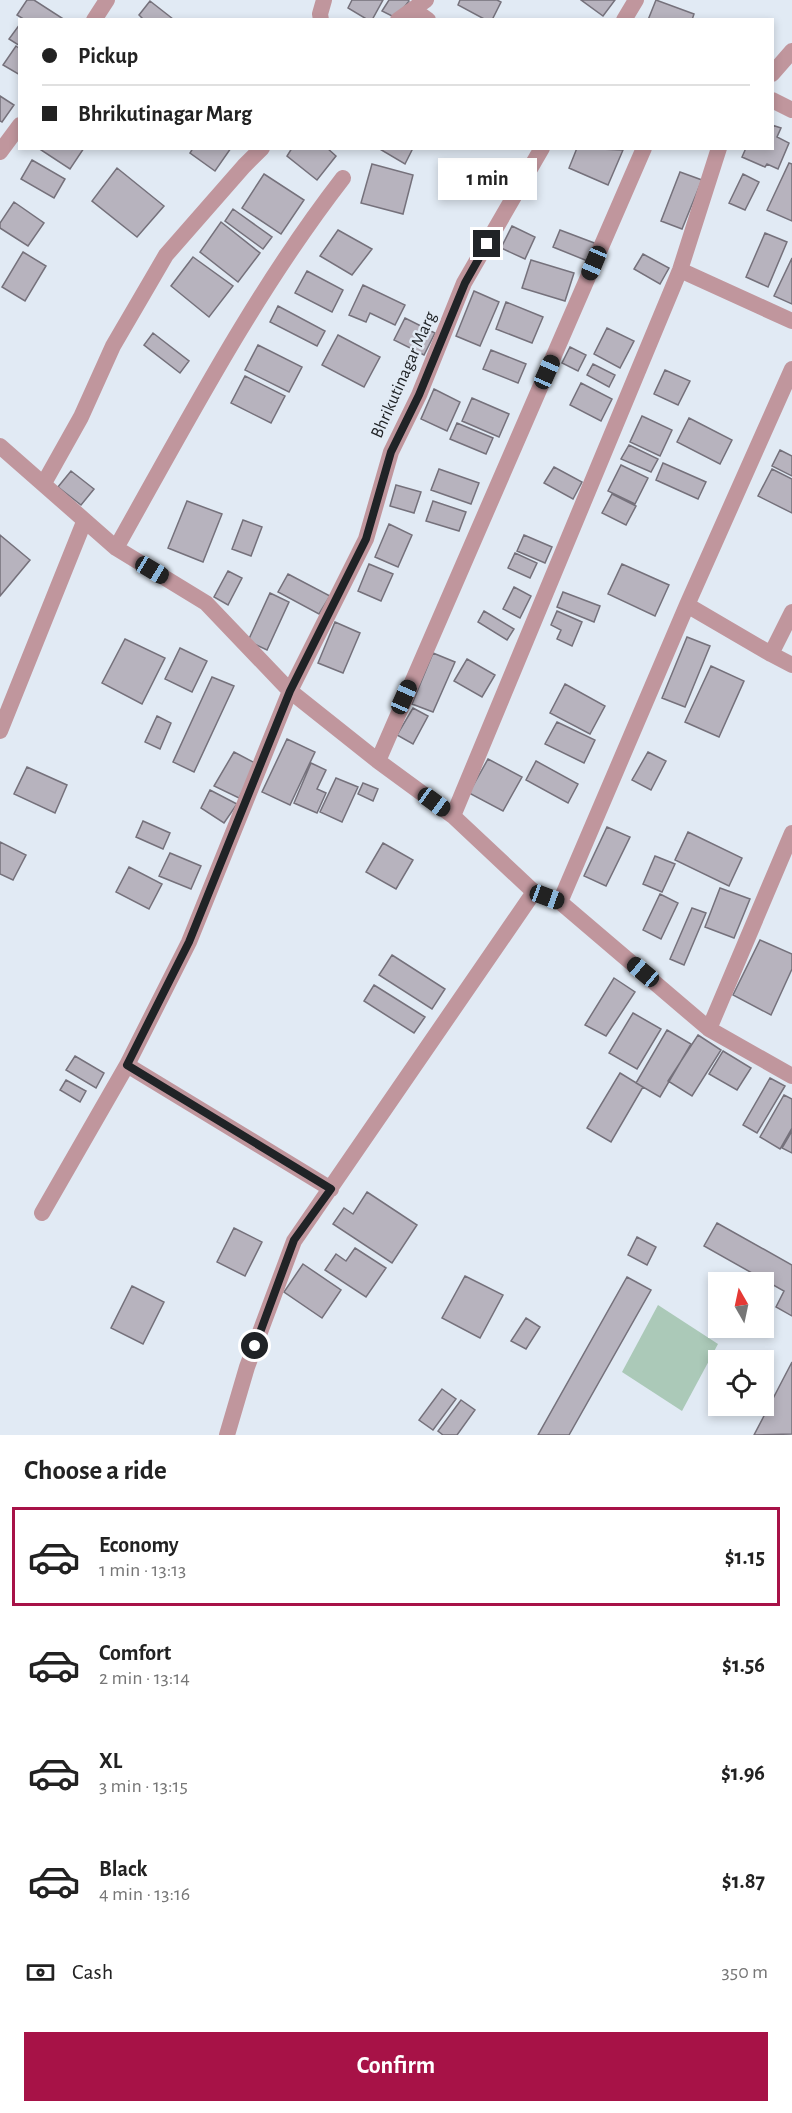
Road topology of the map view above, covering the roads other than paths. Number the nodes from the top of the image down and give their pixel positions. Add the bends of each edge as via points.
1 (107, 0) edge
2 (324, 0) edge
3 (636, 0) edge
4 (423, 10) edge
5 (95, 18) edge
6 (321, 18) edge
7 (403, 18) edge
8 (625, 18) edge
9 (792, 51) edge
10 (774, 72) edge
11 (774, 101) edge
12 (792, 110) edge
13 (18, 129) edge
14 (260, 150) edge
15 (541, 150) edge
16 (643, 150) edge
17 (718, 150) edge
18 (0, 152) edge
19 (343, 178) dead end
20 (680, 270) junction
21 (792, 321) edge
22 (792, 369) edge
23 (0, 446) edge
24 (44, 483) junction
25 (84, 522) junction
26 (116, 549) junction
27 (687, 605) junction
28 (792, 612) edge
29 (771, 654) junction
30 (792, 664) edge
31 (290, 691) junction
32 (0, 731) edge
33 (378, 761) junction
34 (453, 816) junction
35 (792, 832) edge
36 (534, 892) junction
37 (560, 902) junction
38 (709, 1029) junction
39 (127, 1065) junction
40 (792, 1076) edge
41 (331, 1189) junction
42 (42, 1213) dead end
43 (227, 1435) edge

1 - 5 street
2 - 6 street
3 - 8 street
4 - 7 street
9 - 10 street
11 - 12 street
13 - 18 street
14 - 24 street via 166,255 113,346 81,417
15 - 31 street, Bhrikutinagar Marg via 465,283 391,452 366,539
16 - 33 street
17 - 20 street
19 - 26 street via 307,225 217,368
20 - 21 street
20 - 34 street
22 - 27 street
23 - 24 street
24 - 25 street
25 - 26 street
25 - 32 street
26 - 31 street via 206,603
27 - 29 street
27 - 37 street
28 - 29 street
29 - 30 street
31 - 33 street
31 - 39 street, Bhrikutinagar Marg via 189,942
33 - 34 street
34 - 36 street
35 - 38 street
36 - 37 street
36 - 41 street
37 - 38 street
38 - 40 street
39 - 41 street
39 - 42 street, Bhrikutinagar Marg
41 - 43 street via 294,1240 247,1367

